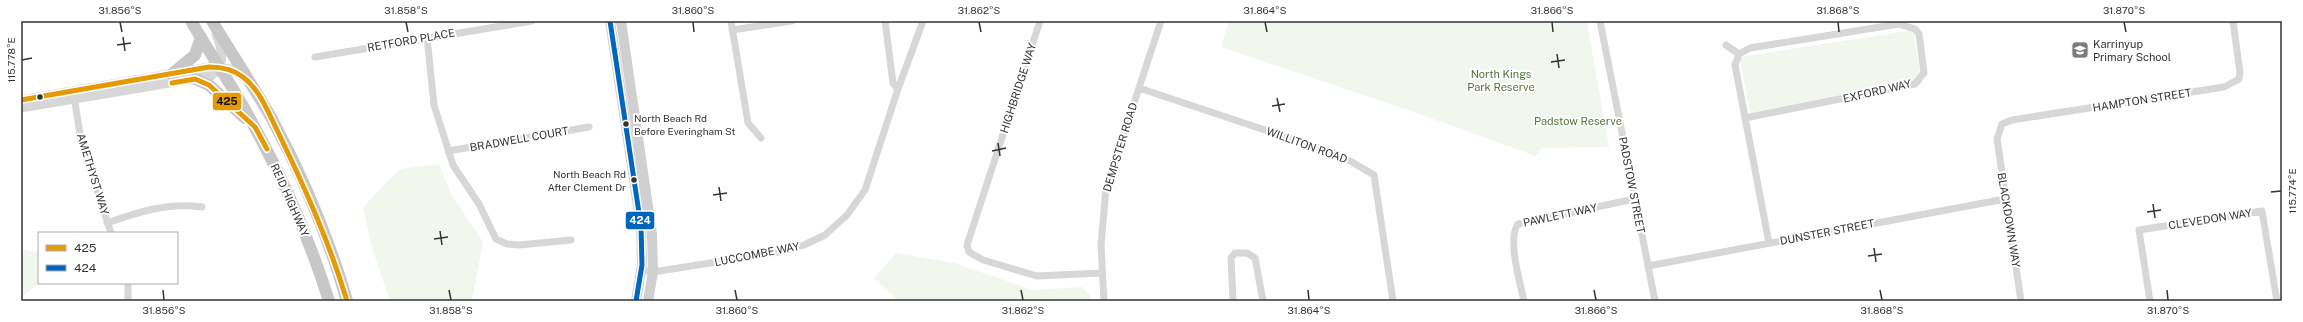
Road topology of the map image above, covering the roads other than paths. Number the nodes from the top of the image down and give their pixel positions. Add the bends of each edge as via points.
1 (191, 21) edge
2 (212, 21) edge
3 (532, 21) edge
4 (610, 21) edge
5 (621, 21) edge
6 (731, 21) edge
7 (792, 21) edge
8 (885, 21) edge
9 (924, 21) edge
10 (1040, 21) edge
11 (1161, 21) edge
12 (1600, 21) edge
13 (2233, 21) edge
14 (486, 24) edge
15 (732, 30) junction
16 (201, 37) junction
17 (426, 37) junction
18 (1726, 45) dead end
19 (1739, 54) junction
20 (315, 57) dead end
21 (216, 69) junction
22 (172, 74) junction
23 (195, 80) junction
24 (248, 81) junction
25 (1139, 88) junction
26 (898, 89) junction
27 (74, 96) junction
28 (21, 100) edge
29 (21, 108) edge
30 (1745, 118) junction
31 (255, 127) junction
32 (589, 127) dead end
33 (761, 138) dead end
34 (1996, 139) joint
35 (448, 151) junction
36 (1634, 199) junction
37 (2005, 199) junction
38 (202, 207) dead end
39 (107, 223) junction
40 (111, 232) edge
41 (571, 240) dead end
42 (1770, 243) junction
43 (1648, 266) junction
44 (641, 270) junction
45 (653, 272) junction
46 (1102, 273) junction
47 (128, 284) edge
48 (128, 301) edge
49 (329, 301) edge
50 (347, 301) edge
51 (636, 301) edge
52 (648, 301) edge
53 (1104, 301) edge
54 (1233, 301) edge
55 (1263, 301) edge
56 (1393, 301) edge
57 (1524, 301) edge
58 (1655, 301) edge
59 (2021, 301) edge
60 (2150, 301) edge
61 (2277, 301) edge

1 - 16 highway, REID HIGHWAY
2 - 21 street via 222,52
2 - 24 highway, REID HIGHWAY
3 - 14 street, RETFORD PLACE
4 - 44 main road via 641,226
5 - 45 main road via 650,215
6 - 15 street
7 - 15 street
8 - 26 street via 893,83
9 - 26 street, LUCCOMBE WAY
10 - 46 street, HIGHBRIDGE WAY via 966,245 969,252 983,260 1037,276
11 - 25 street, DEMPSTER ROAD
12 - 36 street, PADSTOW STREET
13 - 34 street, HAMPTON STREET via 2240,73 2239,79 2233,83 2224,87 2012,120 2002,124
14 - 17 street, RETFORD PLACE
15 - 33 street via 748,123
16 - 21 highway, REID HIGHWAY
16 - 22 highway via 192,58
17 - 20 street, RETFORD PLACE
17 - 35 street via 434,105
18 - 19 street
19 - 30 street via 1735,65
19 - 30 street, EXFORD WAY via 1750,48 1899,24 1915,29 1920,40 1924,66 1921,79 1906,87
21 - 22 street
21 - 23 street
21 - 24 street via 231,69
21 - 31 highway, REID HIGHWAY
22 - 27 street
23 - 27 street
23 - 31 highway via 209,86
24 - 50 highway, REID HIGHWAY via 298,170 329,243
25 - 46 street, DEMPSTER ROAD via 1106,188
25 - 56 street, WILLITON ROAD via 1340,155 1374,175
26 - 45 street, LUCCOMBE WAY via 865,190 847,215 825,235 780,252
27 - 28 street
27 - 29 street
27 - 39 street, AMETHYST WAY via 81,141
30 - 42 street
31 - 49 highway, REID HIGHWAY via 299,216
32 - 35 street, BRADWELL COURT
34 - 37 street, BLACKDOWN WAY
35 - 41 street via 453,165 479,204 496,239 507,244 519,245
36 - 43 street, PADSTOW STREET
36 - 57 street, PAWLETT WAY via 1518,224 1513,231 1513,243
37 - 42 street, DUNSTER STREET
37 - 59 street, BLACKDOWN WAY
38 - 39 street via 183,204 140,211
39 - 40 street, AMETHYST WAY
42 - 43 street, DUNSTER STREET
43 - 58 street, PADSTOW STREET
44 - 45 street, LUCCOMBE WAY
44 - 51 main road
45 - 52 main road
46 - 53 street, DEMPSTER ROAD
47 - 48 street
54 - 55 street via 1231,258 1235,253 1247,253 1255,258
60 - 61 street, CLEVEDON WAY via 2139,230 2262,211

